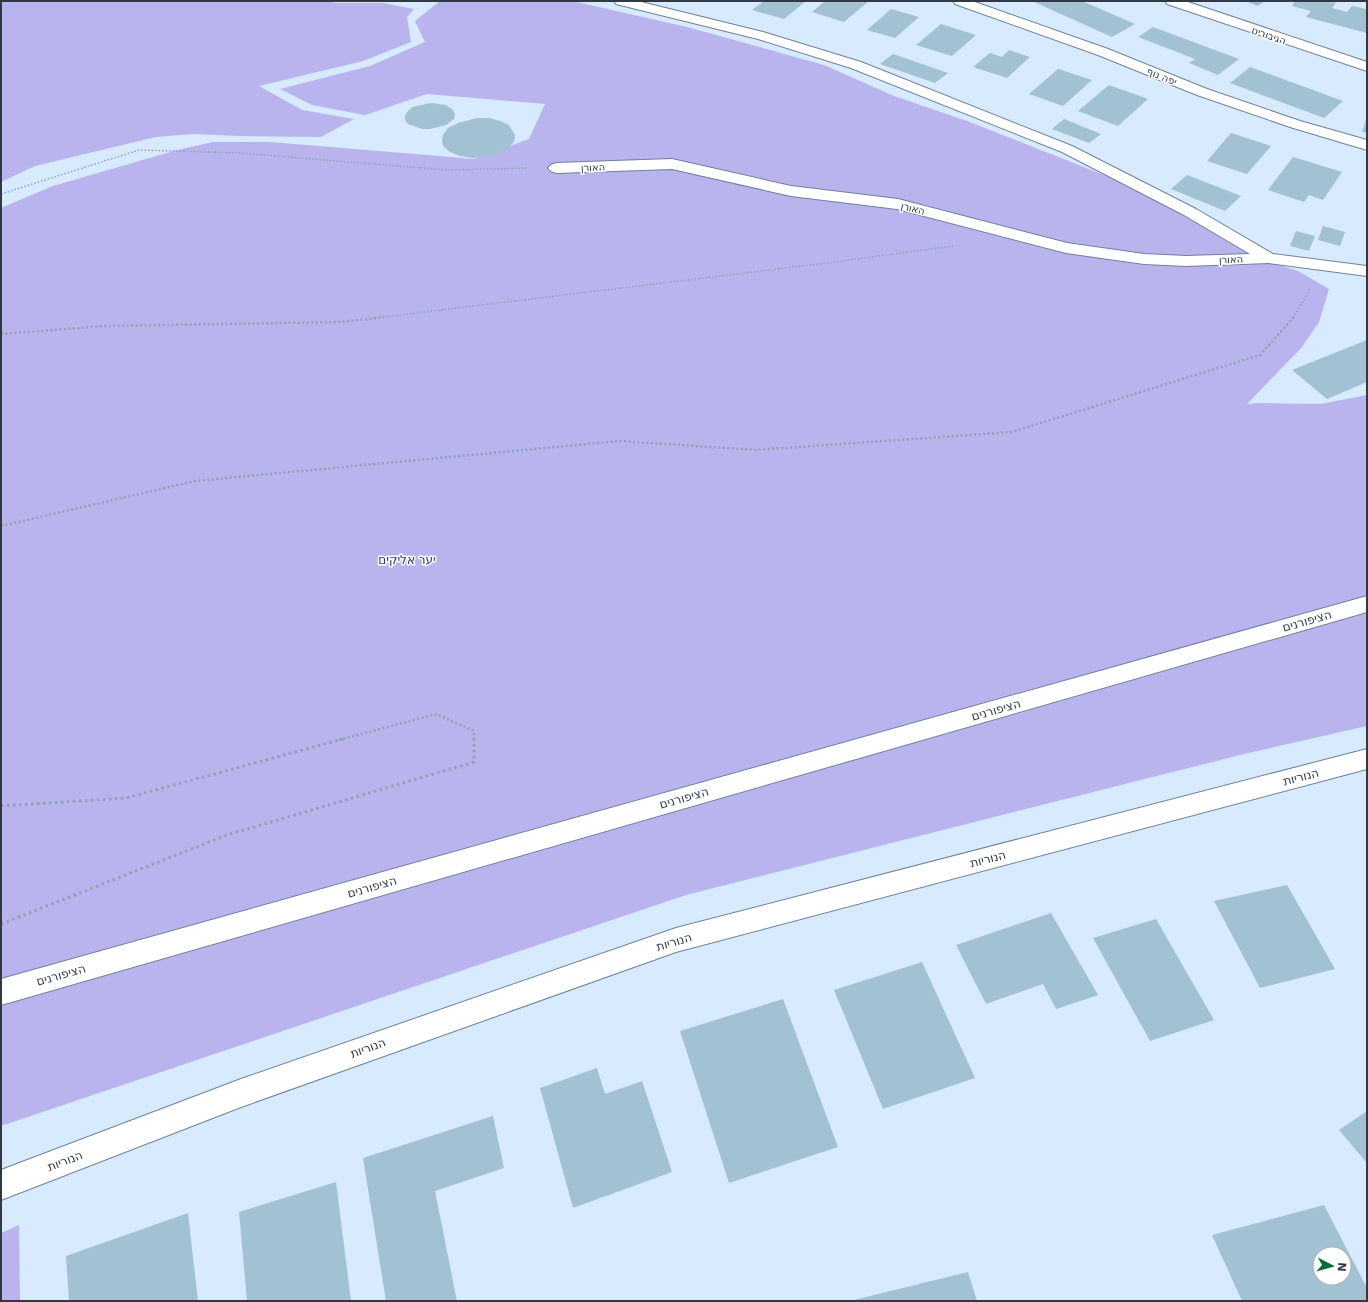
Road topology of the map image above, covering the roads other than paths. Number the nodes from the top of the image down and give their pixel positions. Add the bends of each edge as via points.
1 (621, 1) edge
2 (960, 1) edge
3 (1172, 1) edge
4 (1367, 67) edge
5 (1367, 145) edge
6 (556, 168) road end
7 (1269, 258) junction
8 (1367, 271) edge
9 (1367, 604) edge
10 (1367, 759) edge
11 (1, 992) edge
12 (1, 1185) edge

1 - 7 street, האורן via 763,36 856,65 1046,140 1190,212
2 - 5 street, יפה נוף via 1103,52 1202,92 1295,124
3 - 4 street, הגיבורים
6 - 7 street, האורן via 672,164 791,191 898,204 1066,248 1144,259 1186,261
7 - 8 street, האורן
9 - 11 street, הציפורנים
10 - 12 street, הנוריות via 676,940 241,1093

